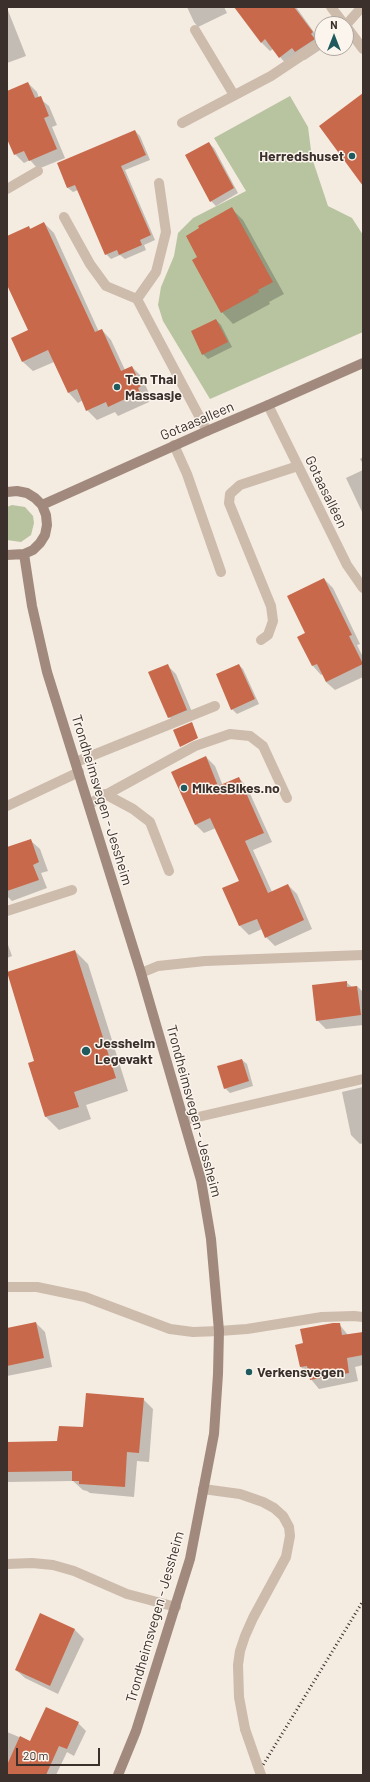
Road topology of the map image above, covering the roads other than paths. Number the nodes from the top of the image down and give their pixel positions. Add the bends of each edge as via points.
1 (331, 7) edge
2 (362, 7) edge
3 (338, 16) edge
4 (354, 16) edge
5 (195, 30) dead end
6 (354, 37) edge
7 (314, 47) edge
8 (363, 49) edge
9 (234, 95) junction
10 (182, 123) dead end
11 (38, 171) dead end
12 (159, 183) dead end
13 (7, 189) edge
14 (64, 217) dead end
15 (137, 299) junction
16 (363, 363) edge
17 (268, 406) junction
18 (207, 431) junction
19 (174, 446) junction
20 (298, 466) junction
21 (7, 492) edge
22 (42, 506) junction
23 (24, 554) junction
24 (7, 555) edge
25 (221, 572) dead end
26 (363, 588) edge
27 (261, 640) dead end
28 (215, 706) dead end
29 (78, 767) junction
30 (105, 794) junction
31 (287, 798) dead end
32 (89, 804) junction
33 (7, 806) edge
34 (169, 871) dead end
35 (72, 890) dead end
36 (7, 912) edge
37 (363, 954) edge
38 (141, 972) junction
39 (363, 1079) edge
40 (185, 1120) junction
41 (7, 1287) edge
42 (363, 1318) edge
43 (219, 1331) junction
44 (203, 1489) junction
45 (7, 1564) edge
46 (176, 1607) junction
47 (118, 1775) edge
48 (261, 1775) edge

1 - 3 street
2 - 4 street
5 - 9 street
6 - 8 street
7 - 9 street via 271,76
9 - 10 street
11 - 13 street
12 - 15 street via 166,232 156,272
14 - 15 street via 90,264 106,286
15 - 18 street
16 - 17 main road, Gotaasalleen
17 - 18 main road, Gotaasalleen
17 - 20 street, Gotaasalléen
18 - 19 main road, Gotaasalleen
19 - 22 main road, Gotaasalleen
19 - 25 street via 187,474
20 - 26 street, Gotaasalléen via 346,565
20 - 27 street via 240,485 230,494 229,503 271,606 273,621 268,635
21 - 22 main road via 27,493
22 - 23 main road via 46,515 45,535 33,550
23 - 24 main road
23 - 29 main road, Trondheimsvegen - Jessheim via 32,606 47,672
28 - 29 street
29 - 32 main road, Trondheimsvegen - Jessheim
29 - 33 street
30 - 31 street via 195,746 230,734 250,736 263,746
30 - 32 street
30 - 34 street via 133,809 150,822
32 - 38 main road, Trondheimsvegen - Jessheim
35 - 36 street
37 - 38 street via 205,961 158,966
38 - 40 main road, Trondheimsvegen - Jessheim
39 - 40 street
40 - 43 main road, Trondheimsvegen - Jessheim via 201,1180 211,1239
41 - 43 street via 37,1287 85,1297 170,1329 193,1332
42 - 43 street via 322,1317
43 - 44 main road, Trondheimsvegen - Jessheim via 214,1434
44 - 46 main road, Trondheimsvegen - Jessheim via 190,1559
44 - 48 street, bridge via 240,1494 263,1502 283,1516 290,1536 286,1557 245,1636 238,1665 239,1697 245,1729
45 - 46 street via 53,1565 74,1571 127,1594
46 - 47 main road, Trondheimsvegen - Jessheim via 136,1731

